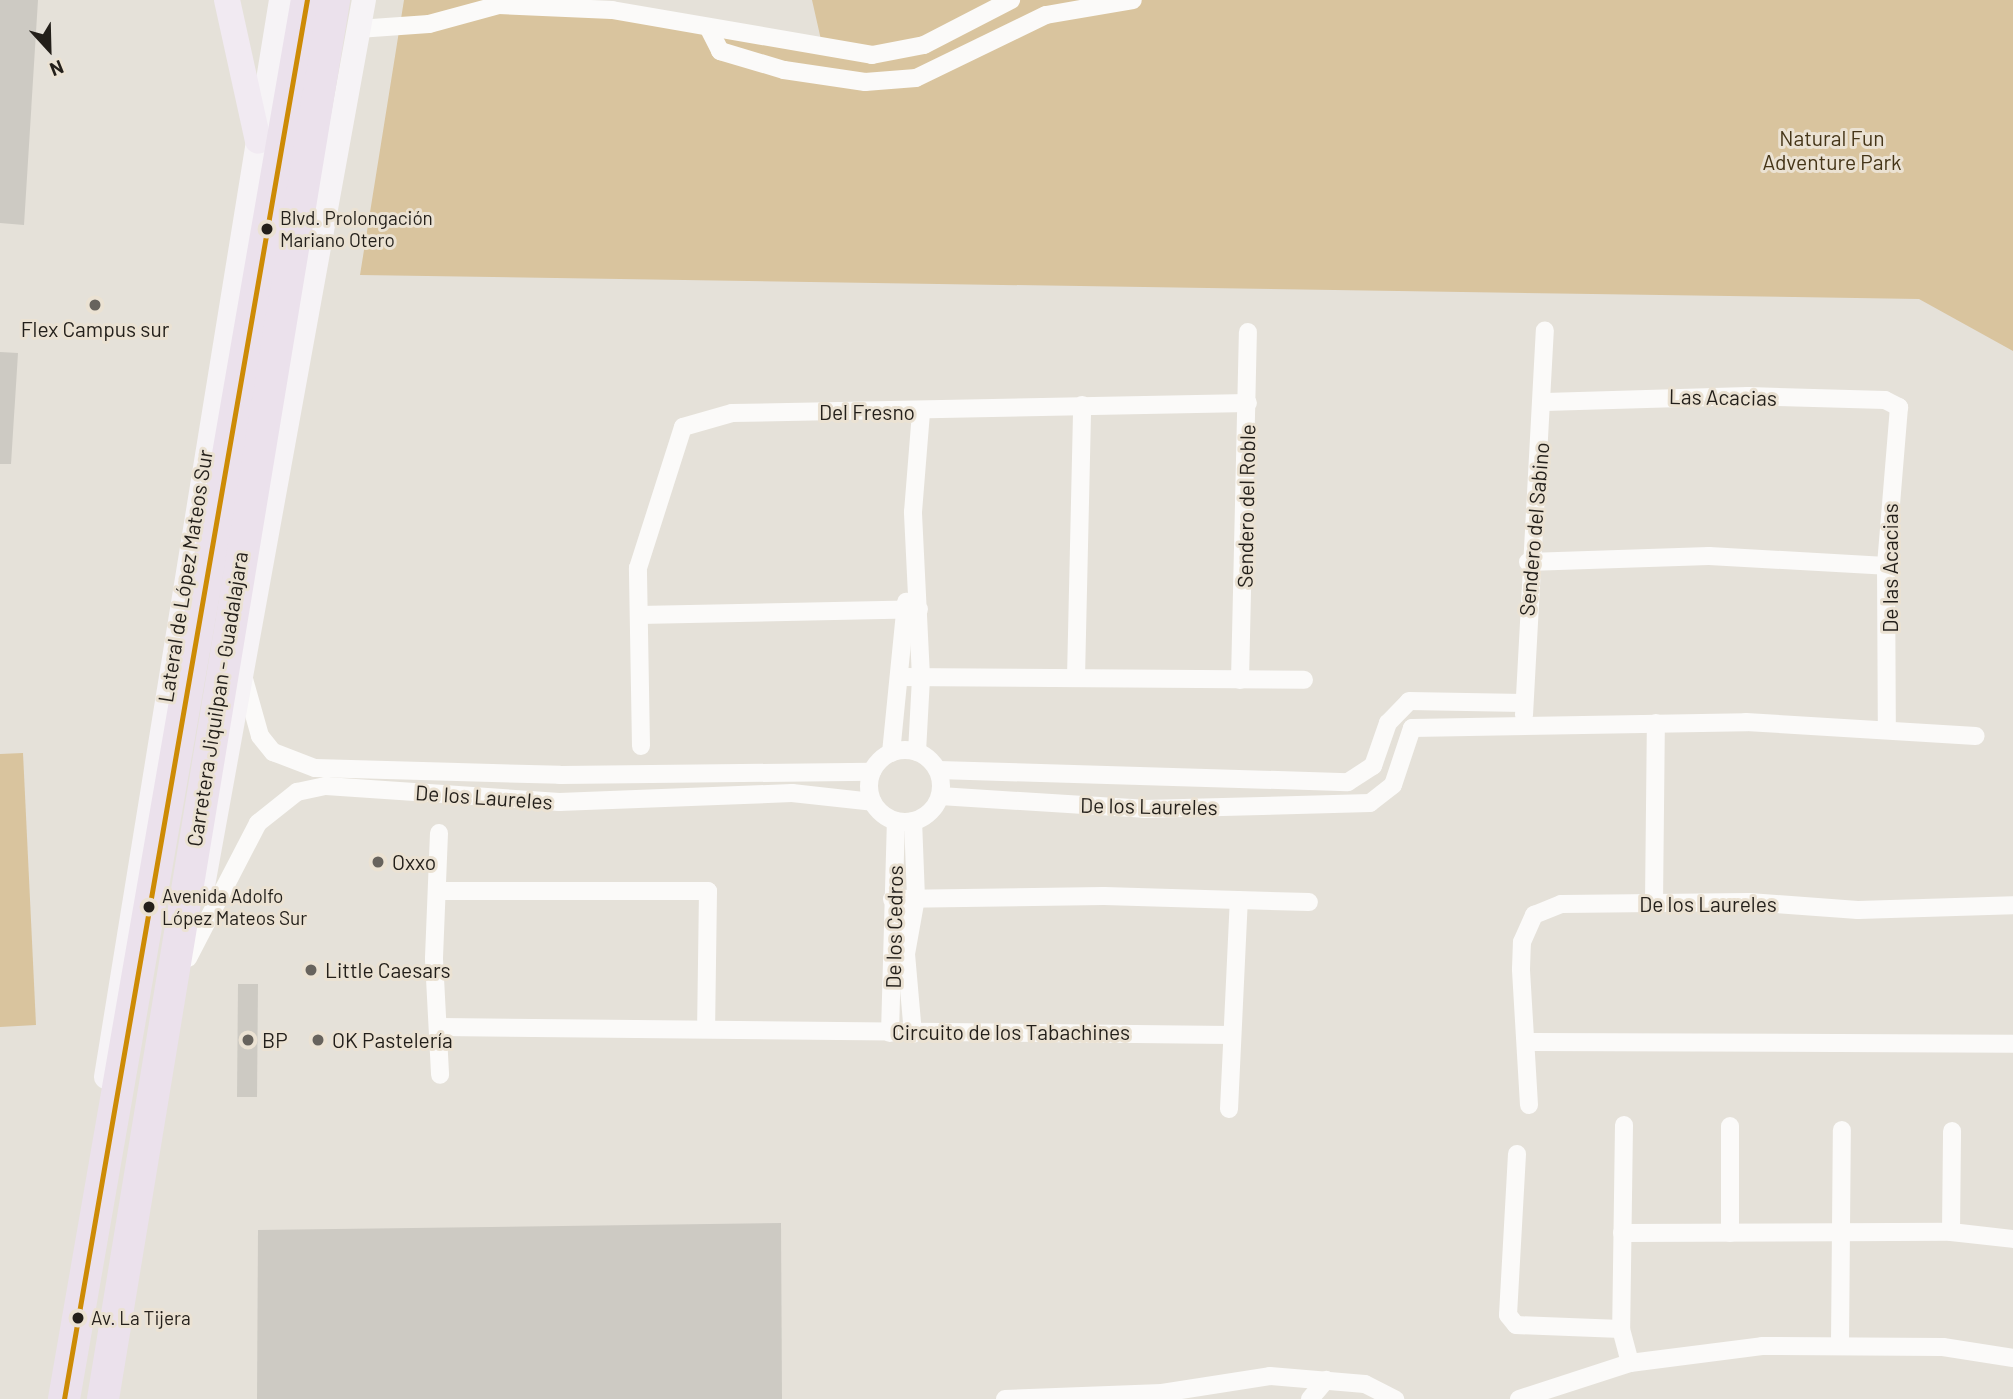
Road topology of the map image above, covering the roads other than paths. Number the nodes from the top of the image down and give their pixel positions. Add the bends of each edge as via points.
1 (227, 0) edge
2 (281, 0) edge
3 (307, 0) edge
4 (334, 0) edge
5 (364, 0) edge
6 (1011, 0) edge
7 (1133, 0) edge
8 (358, 29) junction
9 (709, 29) junction
10 (258, 141) junction
11 (1545, 331) dead end
12 (1248, 332) dead end
13 (1545, 402) junction
14 (1248, 403) junction
15 (1082, 405) junction
16 (1899, 407) joint
17 (920, 412) junction
18 (1528, 562) junction
19 (1886, 566) junction
20 (910, 610) junction
21 (639, 615) junction
22 (243, 674) junction
23 (899, 677) junction
24 (921, 677) junction
25 (1076, 678) junction
26 (1240, 680) junction
27 (1304, 680) dead end
28 (1524, 703) junction
29 (1656, 723) junction
30 (1524, 727) junction
31 (1887, 730) junction
32 (1976, 736) dead end
33 (641, 746) dead end
34 (917, 752) junction
35 (891, 753) junction
36 (315, 768) junction
37 (938, 770) junction
38 (425, 771) junction
39 (872, 772) junction
40 (560, 775) junction
41 (316, 788) junction
42 (424, 793) junction
43 (940, 796) junction
44 (559, 802) junction
45 (873, 802) junction
46 (905, 821) junction
47 (439, 833) dead end
48 (439, 891) junction
49 (916, 898) junction
50 (892, 899) junction
51 (1239, 900) junction
52 (1309, 902) dead end
53 (1654, 903) junction
54 (2013, 905) edge
55 (188, 958) junction
56 (164, 1016) junction
57 (441, 1027) junction
58 (706, 1027) junction
59 (890, 1033) junction
60 (913, 1034) junction
61 (1231, 1035) junction
62 (1530, 1042) junction
63 (2013, 1044) edge
64 (440, 1075) dead end
65 (1529, 1105) dead end
66 (1229, 1109) dead end
67 (1624, 1125) dead end
68 (1730, 1126) dead end
69 (1842, 1130) dead end
70 (1952, 1131) dead end
71 (107, 1154) junction
72 (1517, 1154) dead end
73 (1951, 1232) junction
74 (1622, 1233) junction
75 (1730, 1233) junction
76 (1841, 1233) junction
77 (2013, 1239) edge
78 (1621, 1329) junction
79 (1840, 1343) junction
80 (2013, 1358) edge
81 (1630, 1363) junction
82 (1326, 1380) junction
83 (1228, 1392) edge
84 (1547, 1396) edge
85 (64, 1399) edge
86 (103, 1399) edge
87 (1005, 1399) edge
88 (1310, 1399) edge
89 (1395, 1399) edge
90 (1519, 1399) edge

1 - 10 main road
2 - 10 street, Lateral de López Mateos Sur
3 - 71 highway, Carretera Jiquilpan - Guadalajara
4 - 56 highway, Carretera Jiquilpan - Guadalajara
5 - 8 street
6 - 9 street via 924,45 873,55 785,36
7 - 9 street via 1046,15 916,78 866,82 784,71 720,51
8 - 9 street via 429,24 499,5 612,10
8 - 22 street
10 - 71 street, Lateral de López Mateos Sur via 116,992 105,1084
11 - 13 street, Sendero del Sabino
12 - 14 street, Sendero del Roble
13 - 16 street, Las Acacias via 1748,396 1885,400
13 - 18 street, Sendero del Sabino
14 - 15 street, Del Fresno
14 - 26 street, Sendero del Roble
15 - 17 street, Del Fresno
15 - 25 street
16 - 19 street, De las Acacias
17 - 20 street
17 - 21 street, Del Fresno via 732,413 683,427 644,540
18 - 19 street via 1709,556
18 - 28 street, Sendero del Sabino
19 - 31 street, De las Acacias
20 - 21 street
20 - 23 street
20 - 24 street
21 - 33 street, Del Fresno
22 - 36 street, De los Laureles via 260,736 284,758
22 - 55 street
23 - 24 street
23 - 35 street
24 - 25 street
24 - 34 street
25 - 26 street
26 - 27 street
28 - 30 street, Sendero del Sabino
28 - 37 street, De los Laureles via 1409,701 1388,723 1373,766 1348,782
29 - 30 street
29 - 31 street
29 - 53 street
30 - 43 street, De los Laureles via 1412,728 1393,785 1370,803 1144,809
31 - 32 street
34 - 35 street
34 - 37 street
35 - 39 street
36 - 38 street, De los Laureles
36 - 41 street
37 - 43 street
38 - 40 street, De los Laureles
38 - 42 street
39 - 40 street, De los Laureles
39 - 45 street
40 - 44 street
41 - 42 street, De los Laureles
41 - 55 street, De los Laureles via 297,792 258,823
42 - 44 street, De los Laureles
43 - 46 street
44 - 45 street, De los Laureles via 792,793
45 - 46 street
46 - 49 street, De los Cedros
46 - 50 street, De los Cedros
47 - 48 street
48 - 57 street via 434,959
48 - 58 street via 708,891
49 - 50 street
49 - 51 street
49 - 60 street, De los Cedros via 906,954
50 - 59 street, De los Cedros
51 - 52 street
51 - 61 street via 1241,968
53 - 54 street, De los Laureles via 1858,910
53 - 62 street, De los Laureles via 1561,904 1534,915 1522,956
55 - 56 street
56 - 86 highway, Carretera Jiquilpan - Guadalajara
57 - 58 street, Circuito de los Tabachines
57 - 64 street
58 - 59 street, Circuito de los Tabachines
59 - 60 street, Circuito de los Tabachines
60 - 61 street, Circuito de los Tabachines
61 - 66 street
62 - 63 street
62 - 65 street, De los Laureles
67 - 74 street
68 - 75 street
69 - 76 street
70 - 73 street
71 - 85 highway, Carretera Jiquilpan - Guadalajara
72 - 78 street via 1508,1315 1516,1325
73 - 76 street
73 - 77 street
74 - 75 street
74 - 78 street
75 - 76 street
76 - 79 street
78 - 81 street
79 - 80 street
79 - 81 street
81 - 84 street
82 - 83 street via 1270,1376
82 - 88 street
82 - 89 street via 1365,1384
83 - 87 street
84 - 90 street

